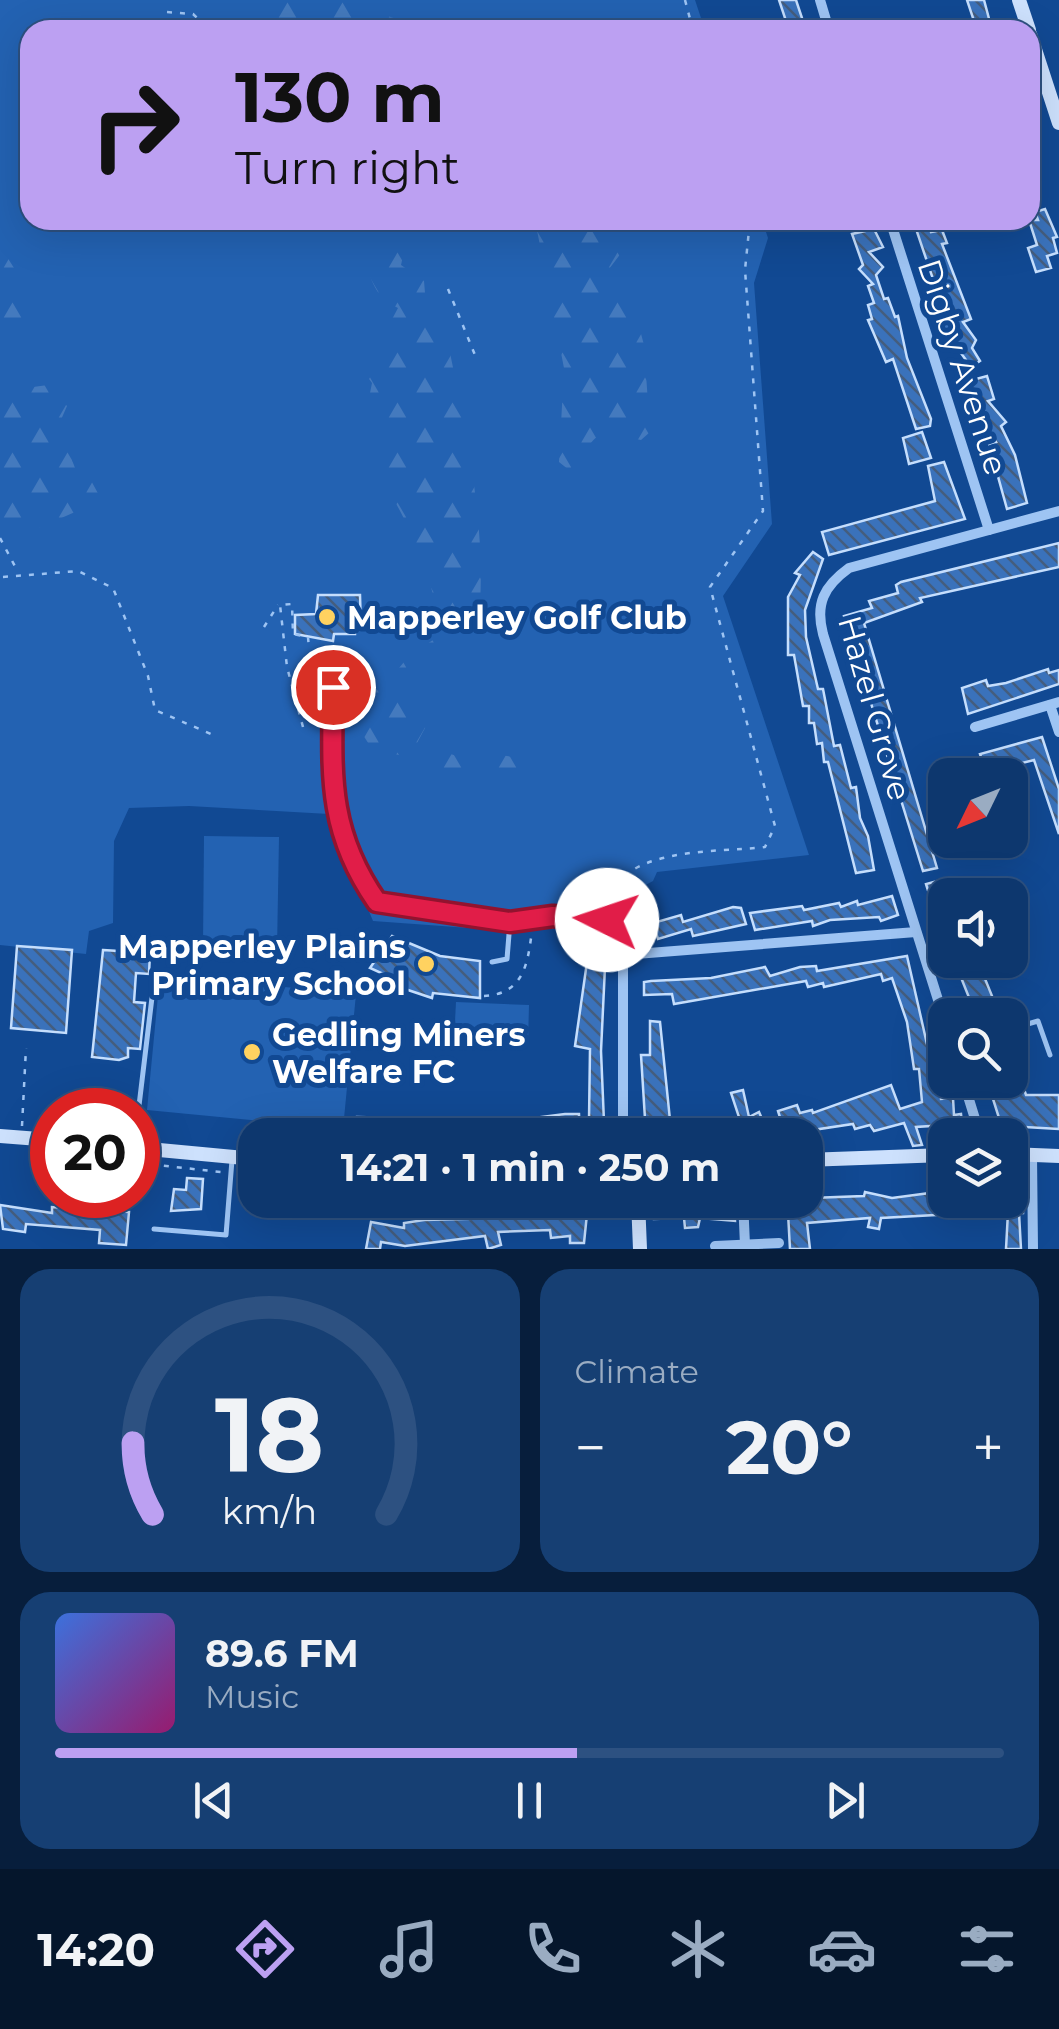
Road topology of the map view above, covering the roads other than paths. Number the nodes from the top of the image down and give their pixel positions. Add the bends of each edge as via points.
1 (1040, 60) edge
2 (1055, 98) edge
3 (1059, 123) edge
4 (893, 230) edge
5 (1059, 511) edge
6 (989, 530) junction
7 (333, 687) dead end
8 (1055, 704) edge
9 (975, 727) dead end
10 (1059, 732) edge
11 (510, 922) junction
12 (916, 932) junction
13 (624, 955) junction
14 (492, 962) dead end
15 (153, 989) dead end
16 (937, 998) edge
17 (1028, 1024) edge
18 (1050, 1055) dead end
19 (141, 1088) edge
20 (623, 1118) edge
21 (0, 1136) edge
22 (30, 1138) edge
23 (160, 1152) edge
24 (1028, 1155) edge
25 (1032, 1155) junction
26 (928, 1156) edge
27 (1059, 1156) edge
28 (823, 1159) edge
29 (238, 1164) edge
30 (231, 1165) junction
31 (639, 1218) edge
32 (744, 1218) edge
33 (154, 1229) dead end
34 (779, 1243) dead end
35 (745, 1244) junction
36 (715, 1246) dead end
37 (640, 1249) edge
38 (1032, 1249) edge

1 - 2 main road
2 - 3 main road
4 - 6 street, Digby Avenue
5 - 6 street, Hazel Grove
6 - 12 street, Hazel Grove via 848,568 824,590 820,604 823,634
7 - 11 lane via 333,806 377,902
8 - 9 street
8 - 10 street
11 - 13 lane via 553,916 607,920 618,929
11 - 14 lane via 507,959
12 - 13 street
12 - 16 street, Hazel Grove
13 - 20 street
15 - 19 lane
17 - 18 lane via 1038,1021
21 - 22 main road
23 - 30 main road
24 - 25 main road
25 - 27 main road
25 - 38 street
26 - 28 main road
29 - 30 main road
30 - 33 lane via 226,1235
31 - 37 main road
32 - 35 street
34 - 35 street
35 - 36 street

